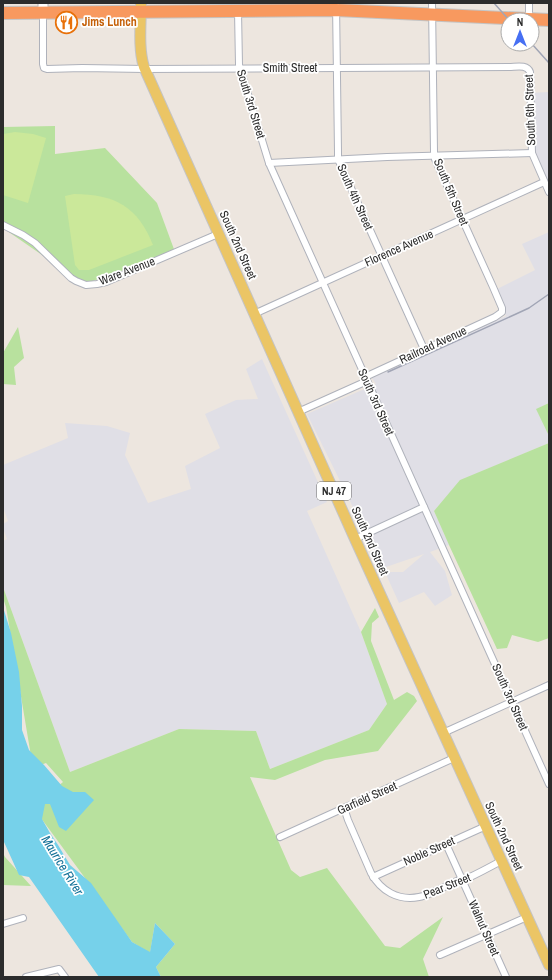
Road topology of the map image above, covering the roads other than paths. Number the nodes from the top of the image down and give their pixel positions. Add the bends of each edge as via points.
1 (336, 6) edge
2 (141, 7) edge
3 (238, 7) edge
4 (43, 8) edge
5 (432, 9) edge
6 (3, 13) edge
7 (500, 16) edge
8 (509, 66) joint
9 (433, 67) junction
10 (240, 68) junction
11 (337, 68) junction
12 (145, 69) junction
13 (532, 153) junction
14 (434, 156) junction
15 (338, 160) junction
16 (270, 163) junction
17 (544, 182) junction
18 (549, 192) edge
19 (462, 220) junction
20 (3, 225) edge
21 (218, 234) junction
22 (382, 256) junction
23 (323, 283) junction
24 (254, 314) junction
25 (500, 314) joint
26 (424, 349) junction
27 (366, 379) junction
28 (298, 412) junction
29 (424, 507) junction
30 (355, 539) junction
31 (549, 685) edge
32 (512, 702) junction
33 (443, 733) junction
34 (454, 758) junction
35 (549, 784) edge
36 (344, 808) junction
37 (486, 826) junction
38 (280, 837) dead end
39 (446, 844) junction
40 (501, 861) junction
41 (373, 877) junction
42 (462, 879) junction
43 (527, 917) junction
44 (23, 918) dead end
45 (3, 924) edge
46 (487, 935) junction
47 (440, 955) dead end
48 (549, 965) edge
49 (26, 977) edge
50 (65, 977) edge
51 (506, 977) edge

1 - 3 highway
1 - 5 highway
1 - 11 street, South 4th Street
2 - 3 highway
2 - 4 highway
2 - 12 main road, South 2nd Street / NJ 47 via 141,49
3 - 10 street, South 3rd Street
4 - 6 highway
4 - 12 street, Smith Street via 44,68
5 - 7 highway
5 - 9 street, South 5th Street
8 - 9 street, Smith Street
8 - 13 street, South 6th Street via 525,67 529,70
9 - 11 street, Smith Street
9 - 14 street, South 5th Street
10 - 11 street, Smith Street
10 - 12 street, Smith Street
10 - 16 street, South 3rd Street
11 - 15 street, South 4th Street
12 - 21 main road, South 2nd Street / NJ 47
13 - 14 street
13 - 17 street, South 6th Street
14 - 15 street
14 - 19 street, South 5th Street
15 - 16 street
15 - 22 street, South 4th Street
16 - 23 street, South 3rd Street
17 - 18 street, South 6th Street
17 - 19 street, Florence Avenue
19 - 22 street, Florence Avenue
19 - 25 street, South 5th Street via 502,308
20 - 21 street, Ware Avenue via 35,243 71,278 86,284 106,282
21 - 24 main road, South 2nd Street / NJ 47
22 - 23 street, Florence Avenue
22 - 26 street, South 4th Street
23 - 24 street, Florence Avenue
23 - 27 street, South 3rd Street
24 - 28 main road, South 2nd Street / NJ 47
25 - 26 street, Railroad Avenue
26 - 27 street, Railroad Avenue
27 - 28 street, Railroad Avenue
27 - 29 street, South 3rd Street
28 - 30 main road, South 2nd Street / NJ 47
29 - 30 street
29 - 32 street, South 3rd Street
30 - 33 main road, South 2nd Street / NJ 47
31 - 32 street
32 - 33 street
32 - 35 street, South 3rd Street
33 - 34 main road, South 2nd Street / NJ 47
34 - 36 street, Garfield Street
34 - 37 main road, South 2nd Street / NJ 47
36 - 38 street, Garfield Street
36 - 41 street, Pear Street
37 - 39 street, Noble Street
37 - 40 main road, South 2nd Street / NJ 47
39 - 41 street, Noble Street
39 - 42 street, Walnut Street
40 - 42 street, Pear Street
40 - 43 main road, South 2nd Street / NJ 47
41 - 42 street, Pear Street via 386,891 407,898 422,896
42 - 46 street, Walnut Street
43 - 46 street
43 - 48 main road, South 2nd Street / NJ 47
44 - 45 street
46 - 47 street
46 - 51 street, Walnut Street
49 - 50 street via 59,969

